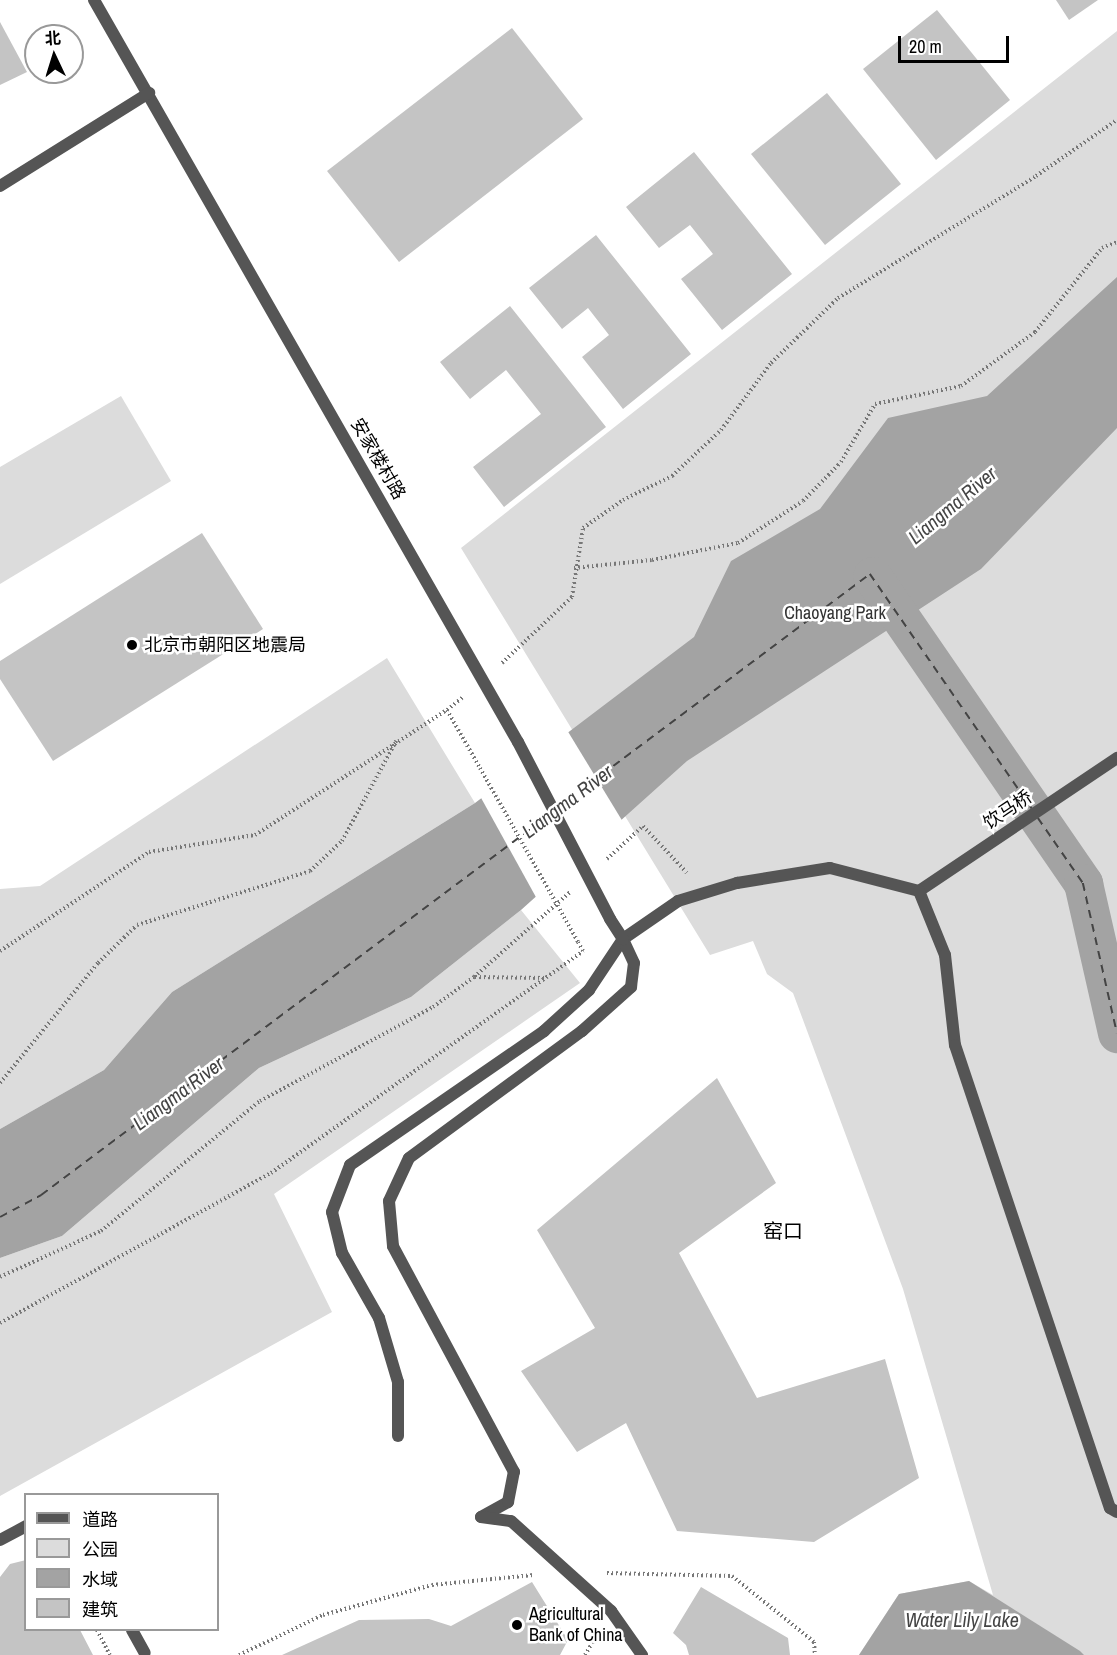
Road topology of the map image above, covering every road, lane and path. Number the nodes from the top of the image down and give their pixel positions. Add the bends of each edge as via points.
1 (94, 0) edge
2 (149, 93) junction
3 (1117, 120) edge
4 (0, 186) edge
5 (1117, 242) edge
6 (574, 568) junction
7 (484, 681) junction
8 (447, 710) junction
9 (396, 740) junction
10 (1117, 758) edge
11 (601, 864) dead end
12 (576, 887) dead end
13 (919, 891) junction
14 (705, 892) junction
15 (623, 939) junction
16 (0, 951) edge
17 (474, 977) junction
18 (546, 978) junction
19 (0, 1083) edge
20 (0, 1277) edge
21 (0, 1323) edge
22 (398, 1436) dead end
23 (1117, 1512) edge
24 (24, 1527) edge
25 (0, 1540) edge
26 (568, 1572) junction
27 (98, 1631) edge
28 (133, 1631) edge
29 (146, 1653) dead end
30 (110, 1655) edge
31 (239, 1655) edge
32 (642, 1655) edge
33 (815, 1655) edge

1 - 2 street, 安家楼村路
2 - 4 street
2 - 7 street, 安家楼村路
3 - 6 path via 1036,176 838,298 771,363 721,430 672,476 623,500 583,528
5 - 6 path via 1102,248 1035,332 961,386 874,404 841,462 826,478 803,501 738,543 652,560
6 - 7 path via 572,597
7 - 8 path
7 - 15 street, 安家楼村路, bridge
8 - 9 path
8 - 18 path, bridge via 583,951
9 - 16 path via 255,835 149,852
9 - 19 path via 342,841 310,871 136,926 98,963
10 - 13 street, 饮马桥
11 - 14 path via 643,826
12 - 17 path
13 - 14 street via 830,868
13 - 23 street via 945,955 955,1045 1110,1508
14 - 15 street via 678,901
15 - 22 street via 589,990 544,1031 350,1165 332,1212 342,1253 379,1318 398,1382
15 - 26 street, 安家楼村路 via 634,963 631,987 582,1031 409,1158 389,1201 393,1246 514,1472 508,1502 481,1517 511,1521
17 - 18 path
17 - 20 path via 433,1007 260,1101 101,1231
18 - 21 path via 272,1173
24 - 25 street
26 - 31 path via 432,1585 323,1616
26 - 32 street via 611,1611
26 - 33 path via 732,1576 814,1642
27 - 30 path
28 - 29 street

